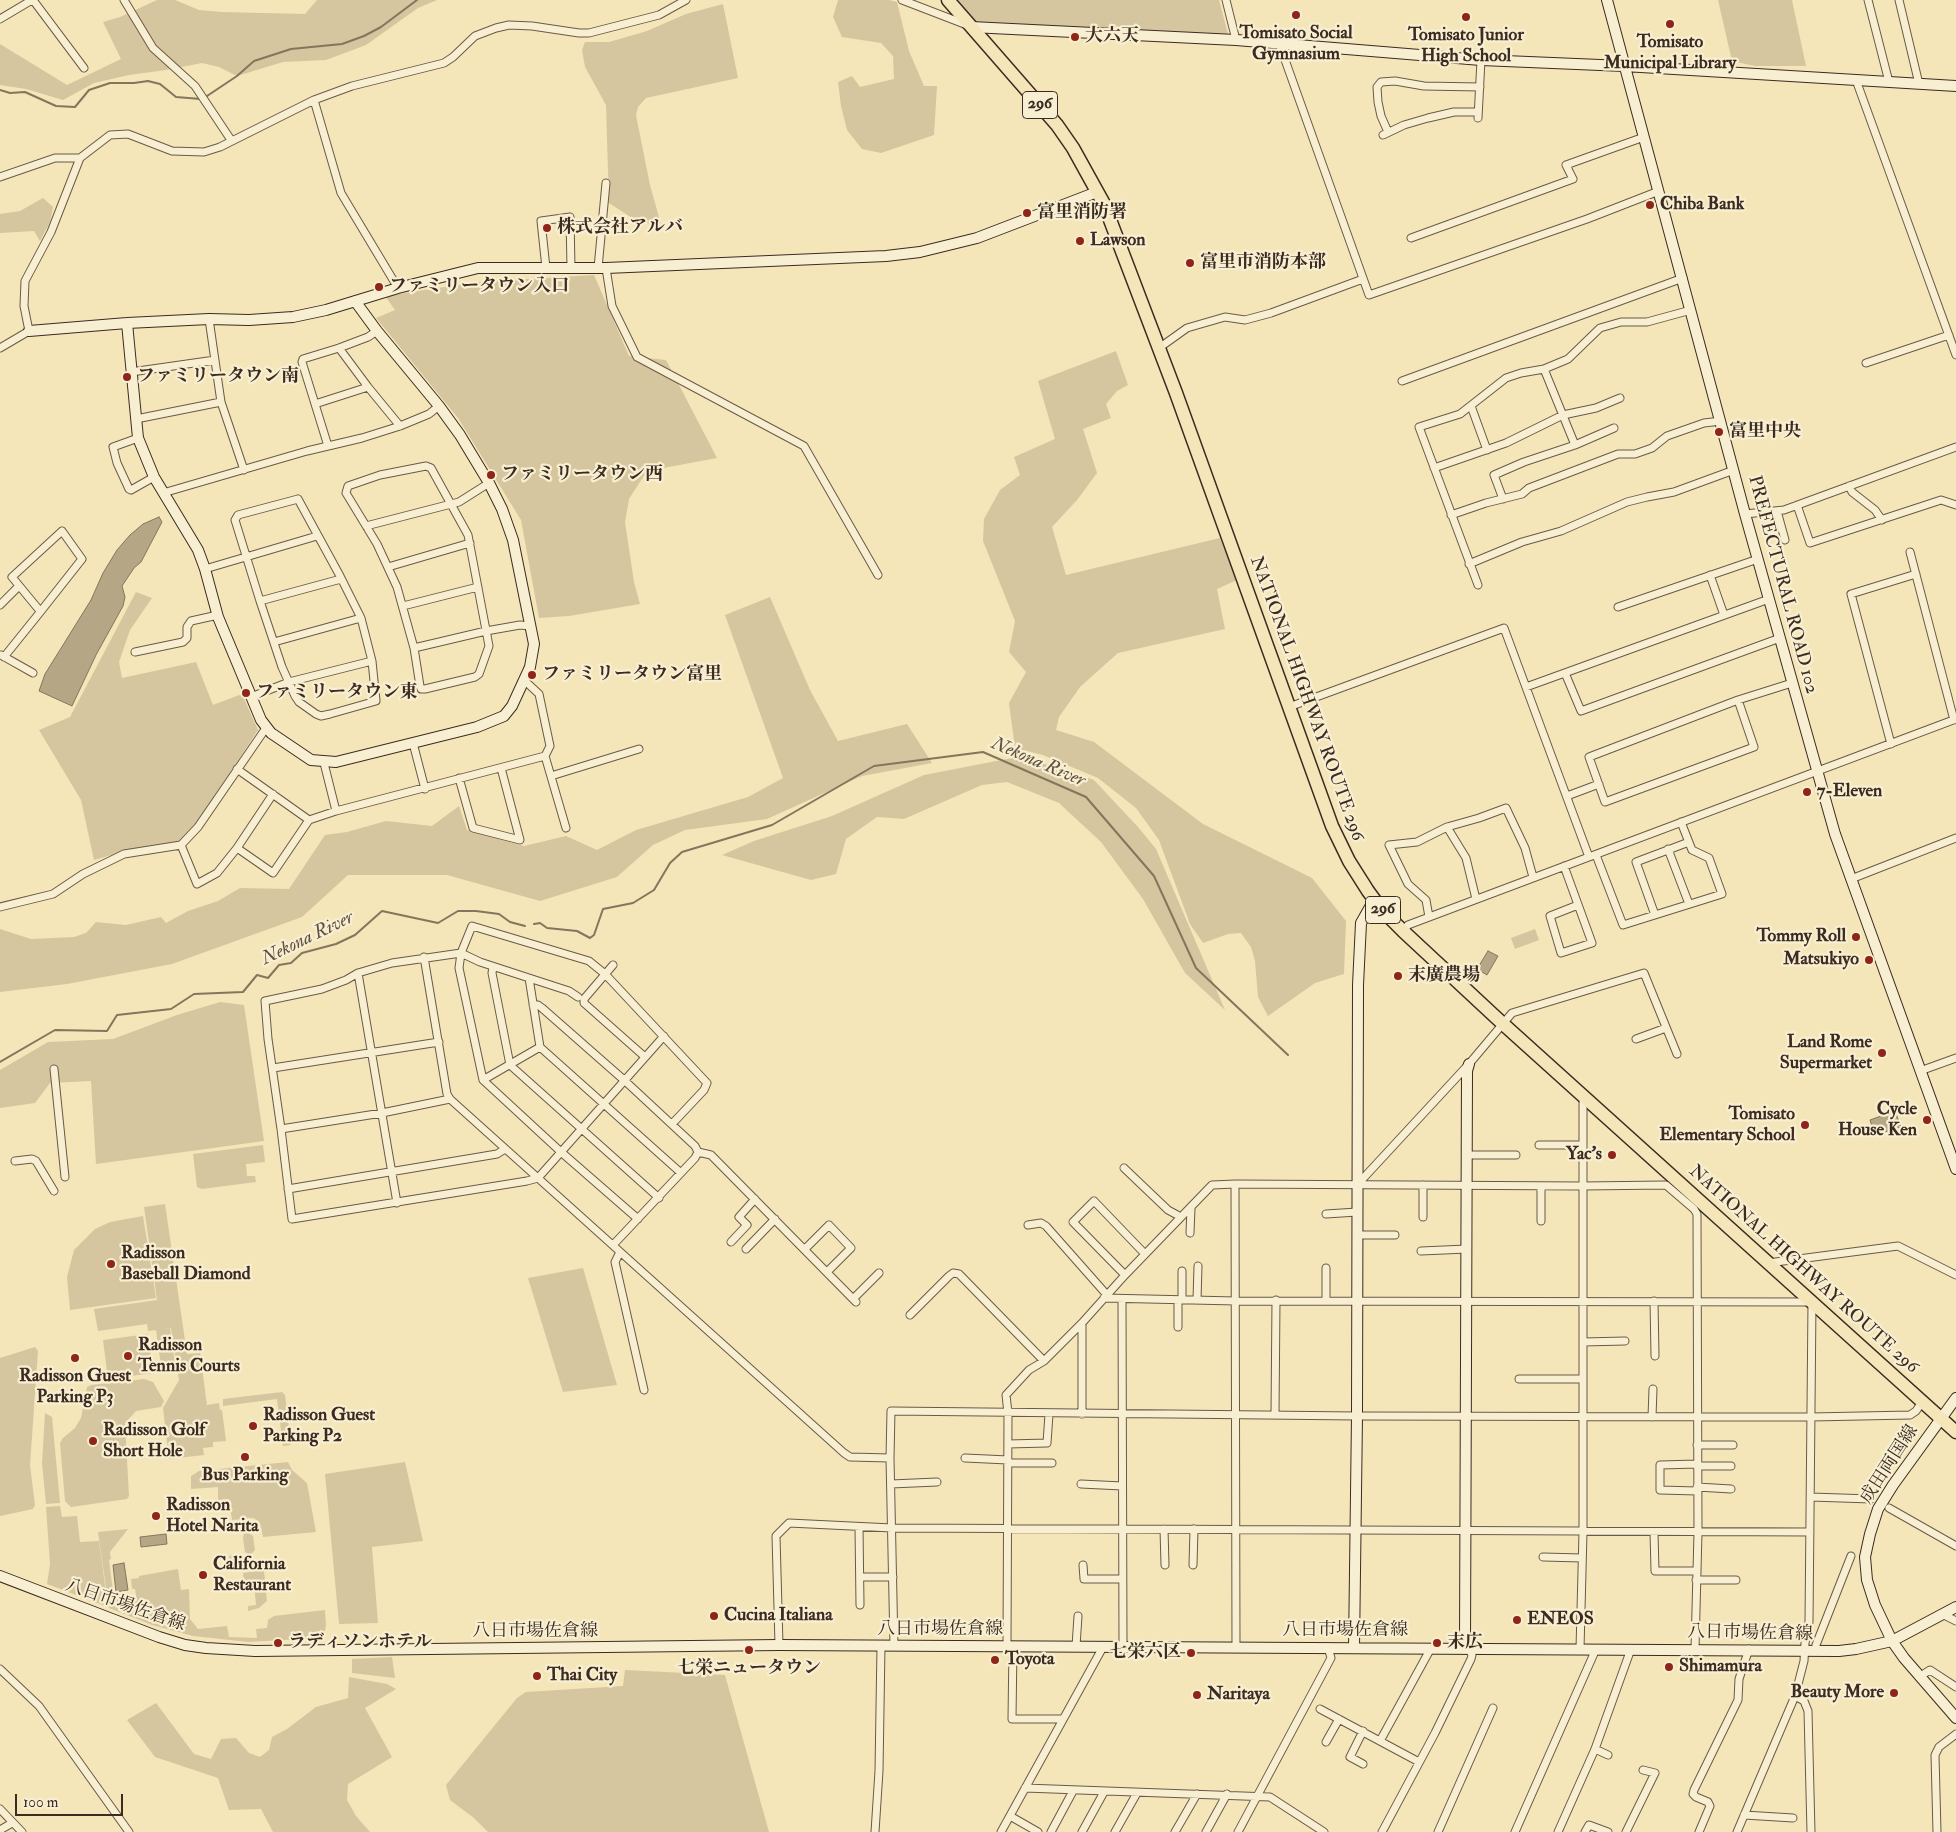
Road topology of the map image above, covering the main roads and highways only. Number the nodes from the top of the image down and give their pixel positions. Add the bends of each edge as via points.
1 (948, 0) edge
2 (1956, 1432) edge

1 - 2 highway, NATIONAL HIGHWAY ROUTE 296 / 296 via 1057,125 1097,192 1159,348 1332,826 1374,900 1403,931 1584,1096 1681,1190 1768,1263

